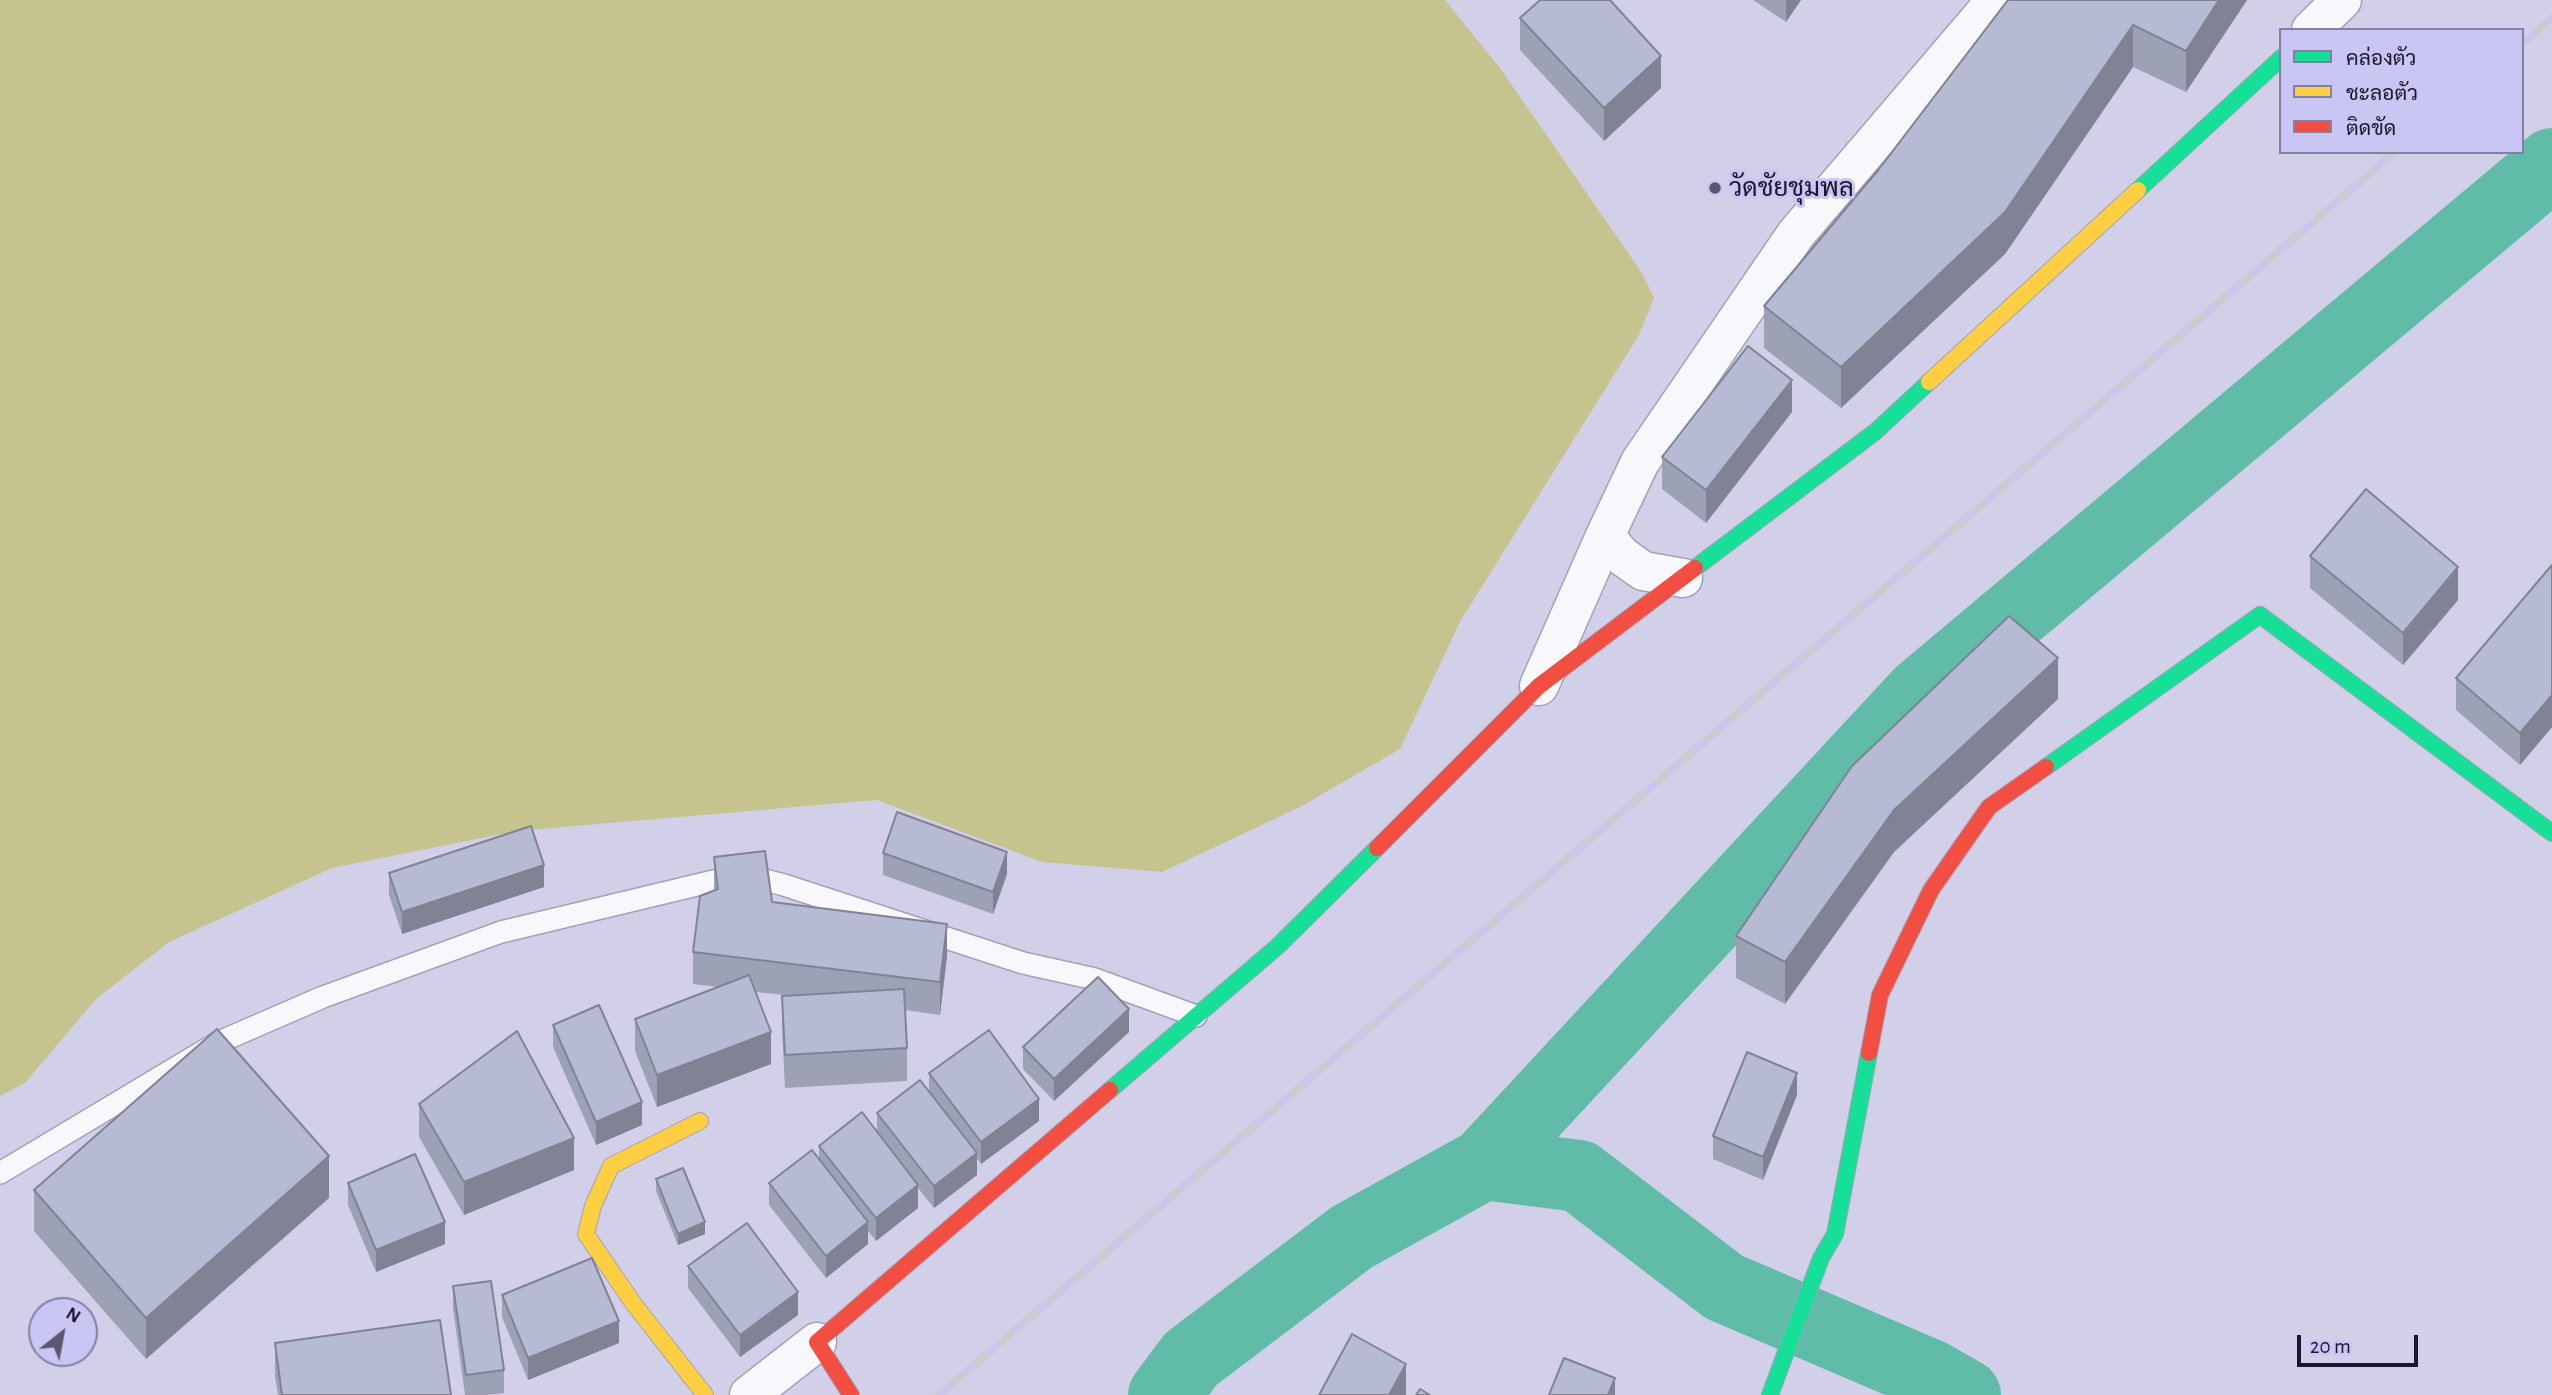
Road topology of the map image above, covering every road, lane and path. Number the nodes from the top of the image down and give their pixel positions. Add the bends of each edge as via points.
1 (1996, 0) edge
2 (2342, 0) edge
3 (2313, 28) edge
4 (2279, 60) edge
5 (1605, 536) junction
6 (1683, 578) junction
7 (1539, 686) junction
8 (2552, 834) edge
9 (1196, 1016) junction
10 (700, 1121) dead end
11 (0, 1173) edge
12 (817, 1342) junction
13 (705, 1395) edge
14 (749, 1395) edge
15 (851, 1395) edge
16 (1770, 1395) edge

1 - 5 street via 1796,234 1640,462
2 - 3 street
4 - 6 street via 1875,432
5 - 6 street via 1643,571
5 - 7 street
6 - 7 street
7 - 9 street via 1278,946
8 - 16 street via 2260,615 1989,807 1931,890 1880,995 1835,1234 1821,1258
9 - 11 lane via 1095,979 1023,963 784,885 757,878 722,879 501,932 323,997 217,1043
9 - 12 street
10 - 13 street via 611,1167 586,1234
12 - 14 street
12 - 15 street

